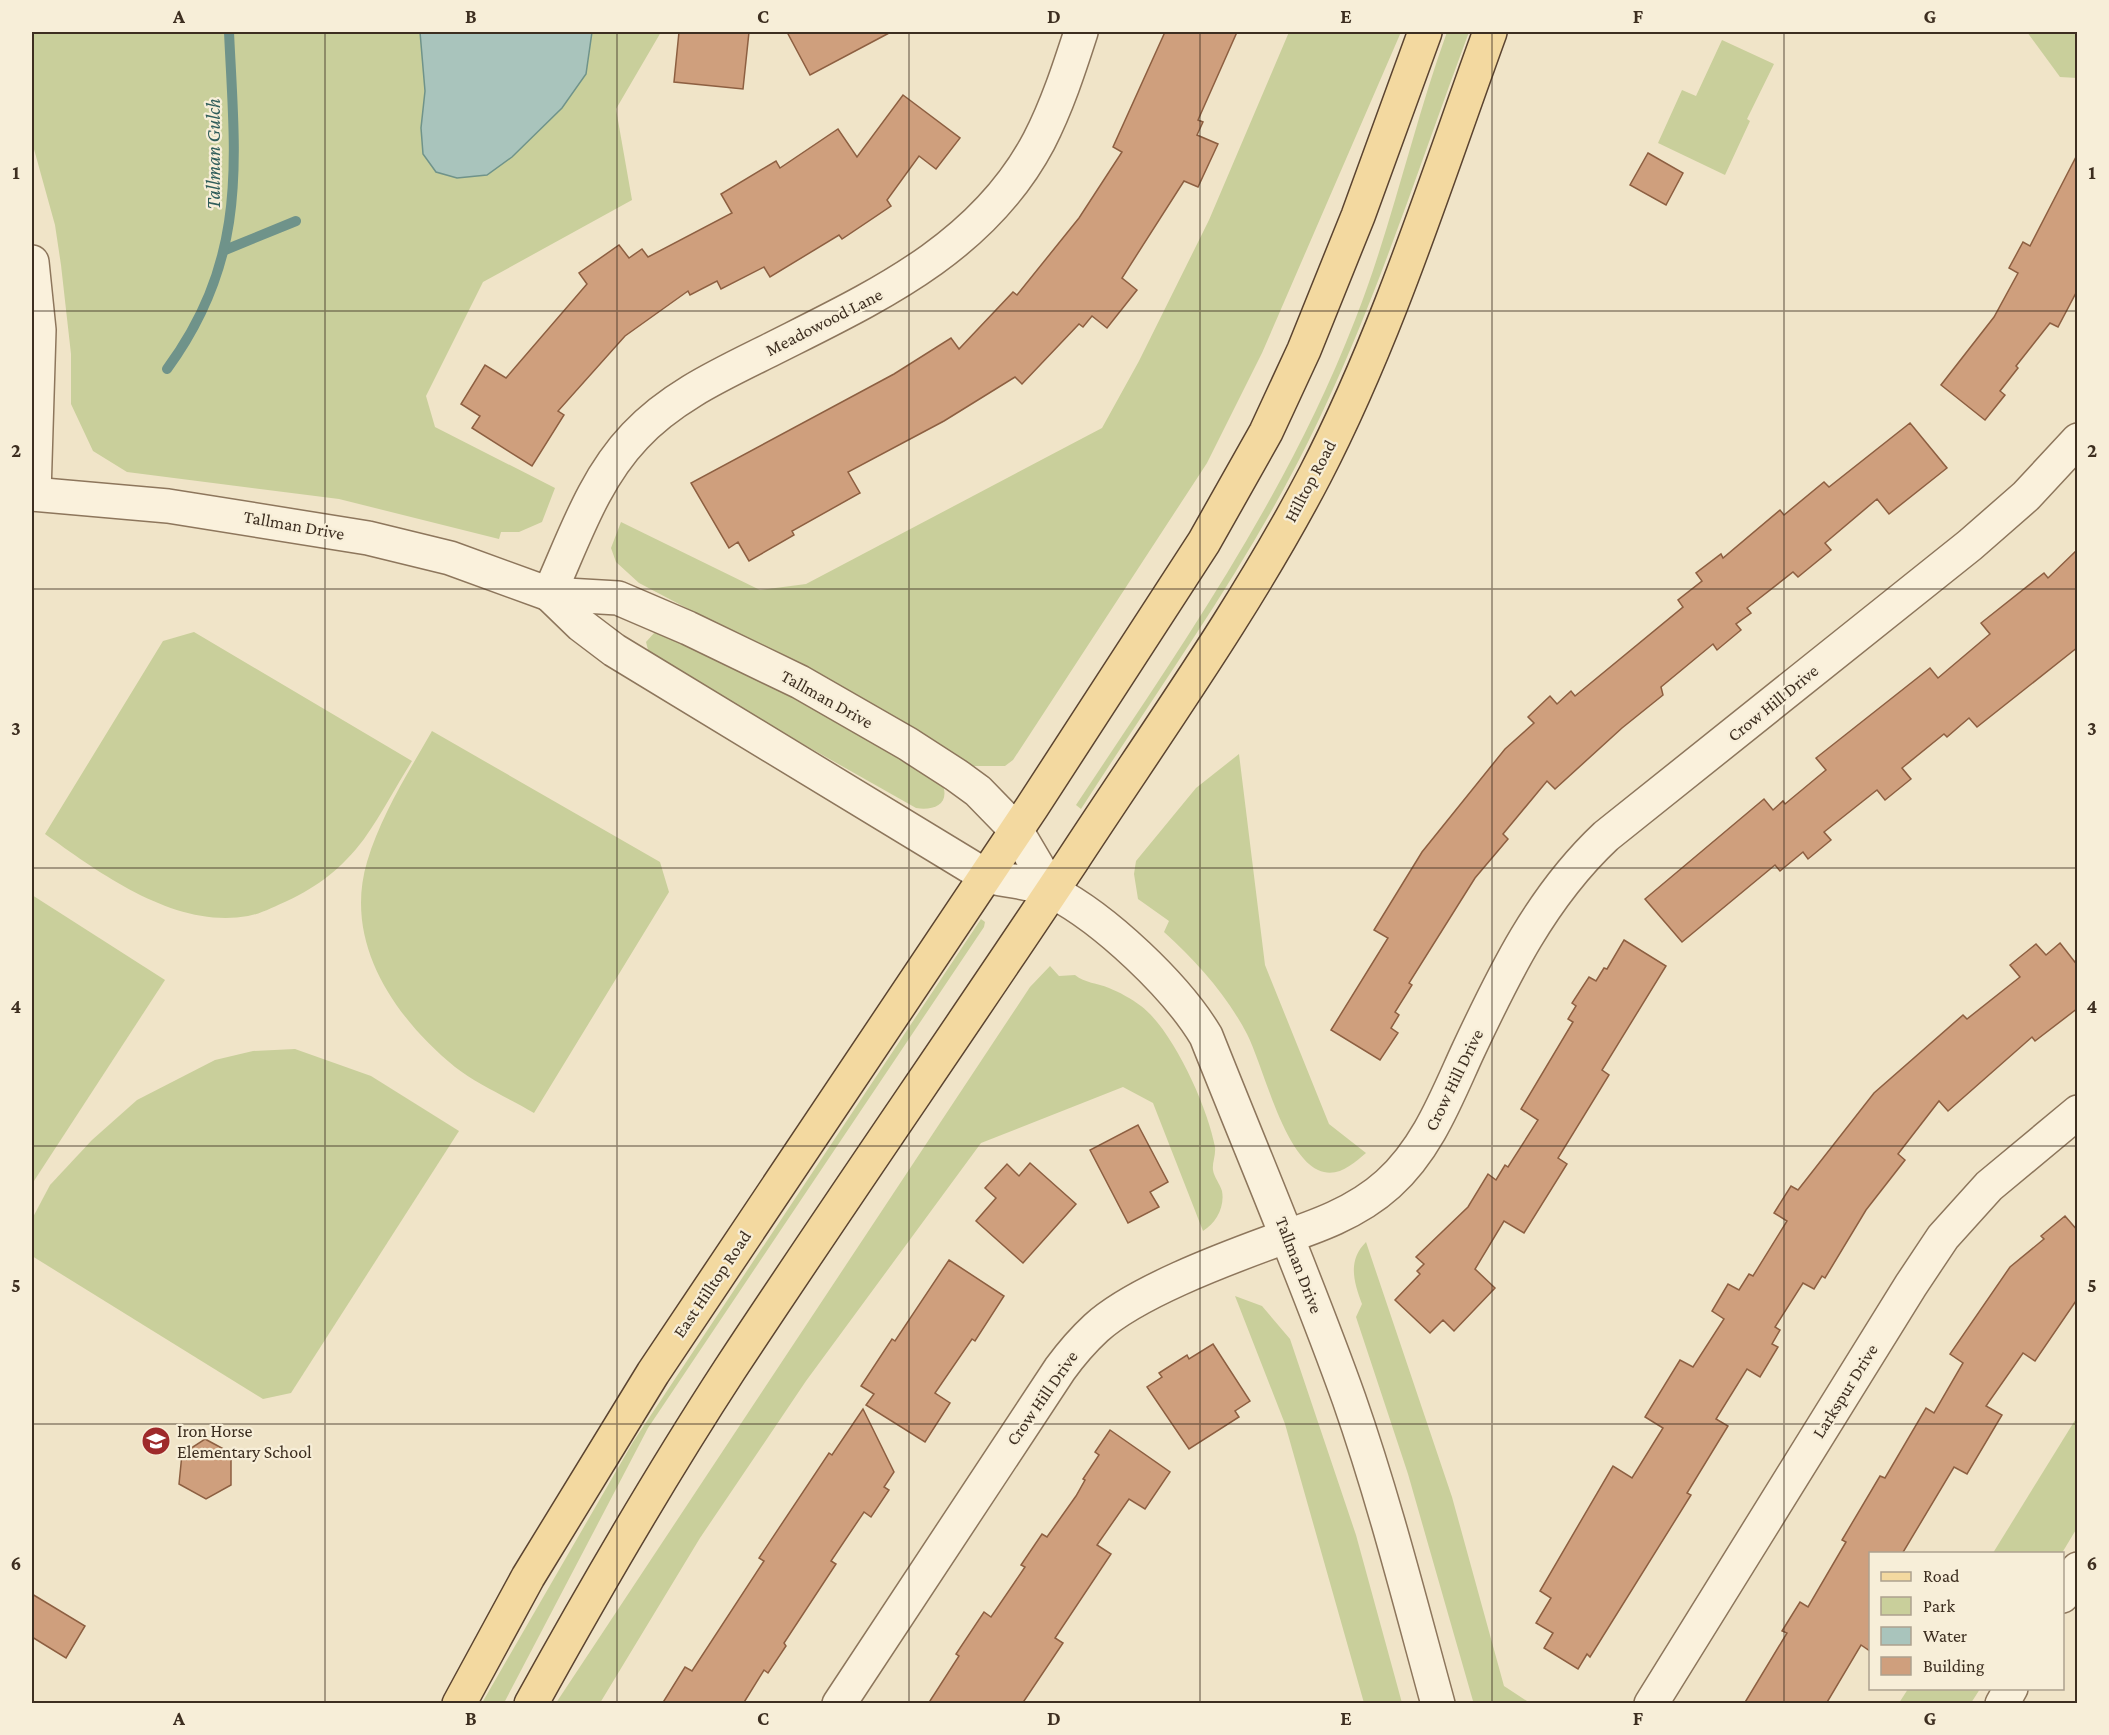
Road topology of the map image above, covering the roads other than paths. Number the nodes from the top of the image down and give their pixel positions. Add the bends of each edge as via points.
1 (1081, 32) edge
2 (1425, 32) edge
3 (1490, 32) edge
4 (32, 262) edge
5 (2078, 440) edge
6 (33, 494) edge
7 (549, 594) junction
8 (1016, 830) junction
9 (986, 876) junction
10 (1052, 891) junction
11 (2078, 1112) edge
12 (1289, 1236) junction
13 (2078, 1569) edge
14 (2064, 1593) edge
15 (2009, 1690) edge
16 (459, 1704) edge
17 (531, 1704) edge
18 (838, 1704) edge
19 (1438, 1704) edge
20 (1651, 1704) edge
21 (2002, 1704) edge

1 - 7 street, Meadowood Lane via 1063,88 1038,143 981,219 911,276 705,383 655,418 625,446 606,472
2 - 8 main road via 1323,305 1266,432 1164,608
3 - 10 main road, Hilltop Road via 1367,362 1314,477 1232,617
4 - 6 street via 39,330
5 - 12 street, Crow Hill Drive via 2026,496 1970,545 1589,852 1551,896 1527,933 1434,1124 1414,1156 1373,1196 1328,1222
6 - 7 street, Tallman Drive via 178,507 368,538 459,561
7 - 8 street, Tallman Drive via 618,597 791,678 956,775 978,791
7 - 9 street, Tallman Drive via 614,650
8 - 9 main road
8 - 10 street, Tallman Drive
9 - 10 street, Tallman Drive
9 - 16 main road, East Hilltop Road via 653,1373 528,1577
10 - 12 street, Tallman Drive via 1125,946 1172,988 1190,1010 1206,1035
10 - 17 main road via 729,1371 596,1587
11 - 20 street, Larkspur Drive via 2006,1168 1937,1246
12 - 18 street, Crow Hill Drive via 1151,1293 1111,1316 1081,1344 1053,1378
12 - 19 street, Tallman Drive via 1375,1477
13 - 14 street
15 - 21 street

